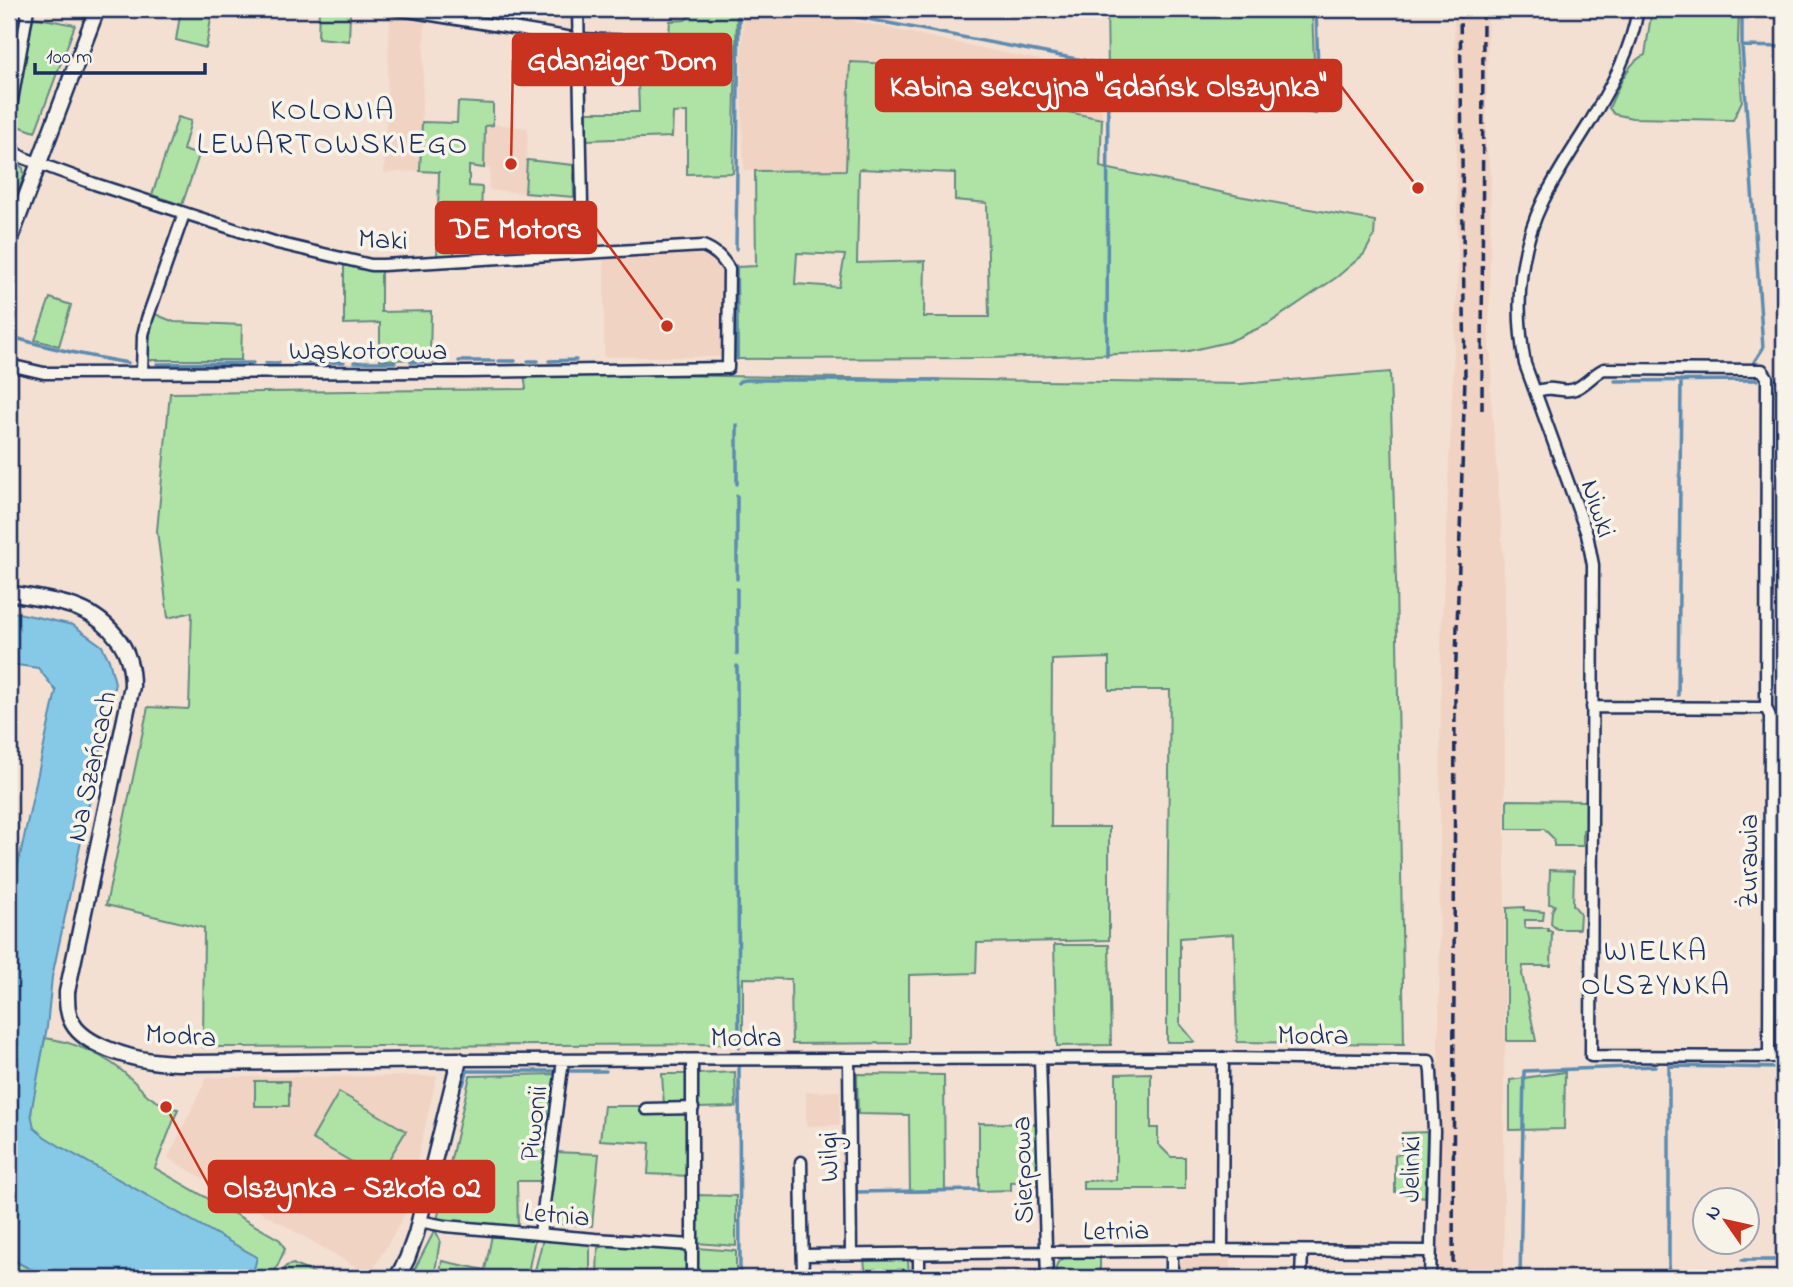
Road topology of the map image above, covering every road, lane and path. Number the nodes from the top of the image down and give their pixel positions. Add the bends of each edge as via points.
1 (28, 9) edge
2 (97, 9) edge
3 (401, 9) edge
4 (578, 9) edge
5 (1638, 9) edge
6 (579, 39) junction
7 (663, 42) dead end
8 (9, 118) edge
9 (9, 143) edge
10 (38, 163) junction
11 (184, 214) junction
12 (9, 242) edge
13 (583, 253) junction
14 (9, 365) edge
15 (728, 368) joint
16 (142, 373) junction
17 (1536, 391) junction
18 (9, 593) edge
19 (1592, 707) junction
20 (1766, 708) junction
21 (73, 1025) joint
22 (1769, 1057) junction
23 (1784, 1057) edge
24 (1223, 1058) junction
25 (1040, 1059) junction
26 (459, 1060) junction
27 (563, 1060) junction
28 (692, 1060) junction
29 (849, 1060) junction
30 (1429, 1060) joint
31 (693, 1108) junction
32 (646, 1109) dead end
33 (801, 1162) dead end
34 (419, 1221) junction
35 (540, 1234) junction
36 (692, 1245) junction
37 (1222, 1250) junction
38 (1172, 1251) junction
39 (1301, 1251) junction
40 (1430, 1251) junction
41 (1047, 1252) junction
42 (851, 1253) junction
43 (919, 1254) junction
44 (803, 1255) junction
45 (397, 1278) edge
46 (692, 1278) edge
47 (803, 1278) edge
48 (919, 1278) edge
49 (1047, 1278) edge
50 (1172, 1278) edge
51 (1301, 1278) edge
52 (1430, 1278) edge

1 - 8 street
2 - 10 street
3 - 6 street
4 - 6 street
5 - 17 street, Niwki via 1615,80 1542,202 1524,256 1519,291 1521,338
6 - 7 street
6 - 13 street
9 - 10 street, Maki via 16,153
10 - 11 street, Maki
10 - 12 street
11 - 13 street, Maki via 277,243 371,265
11 - 16 street via 147,318
13 - 15 street, Maki via 703,246 721,256 729,269
14 - 16 street, Wąskotorowa via 44,373
15 - 16 street, Wąskotorowa
17 - 19 street, Niwki via 1591,548
17 - 20 street, Żurawia via 1575,389 1604,369 1762,370 1766,377
18 - 21 street, Na Szańcach via 76,607 98,617 124,647 132,673 67,992
19 - 20 street
19 - 22 street, Niwki via 1591,1056
20 - 22 street, Żurawia via 1770,716
21 - 26 street, Modra via 100,1046 151,1061
22 - 23 street
24 - 25 street, Modra
24 - 30 street, Modra
24 - 37 street
25 - 29 street, Modra
25 - 41 street, Sierpowa
26 - 27 street, Modra
26 - 34 street
27 - 28 street, Modra
27 - 35 street, Piwonii
28 - 29 street, Modra
28 - 31 street
29 - 42 street, Wilgi
30 - 40 street, Jelinki via 1434,1130
31 - 32 street
31 - 36 street
33 - 44 street
34 - 35 street, Letnia
34 - 45 street
35 - 36 street, Letnia
36 - 46 street
37 - 38 street, Letnia
37 - 39 street, Letnia
38 - 41 street, Letnia
38 - 50 street
39 - 40 street, Letnia
39 - 51 street
40 - 52 street, Jelinki
41 - 43 street, Letnia
41 - 49 street, Sierpowa
42 - 43 street, Letnia
42 - 44 street, Letnia
43 - 48 street
44 - 47 street

